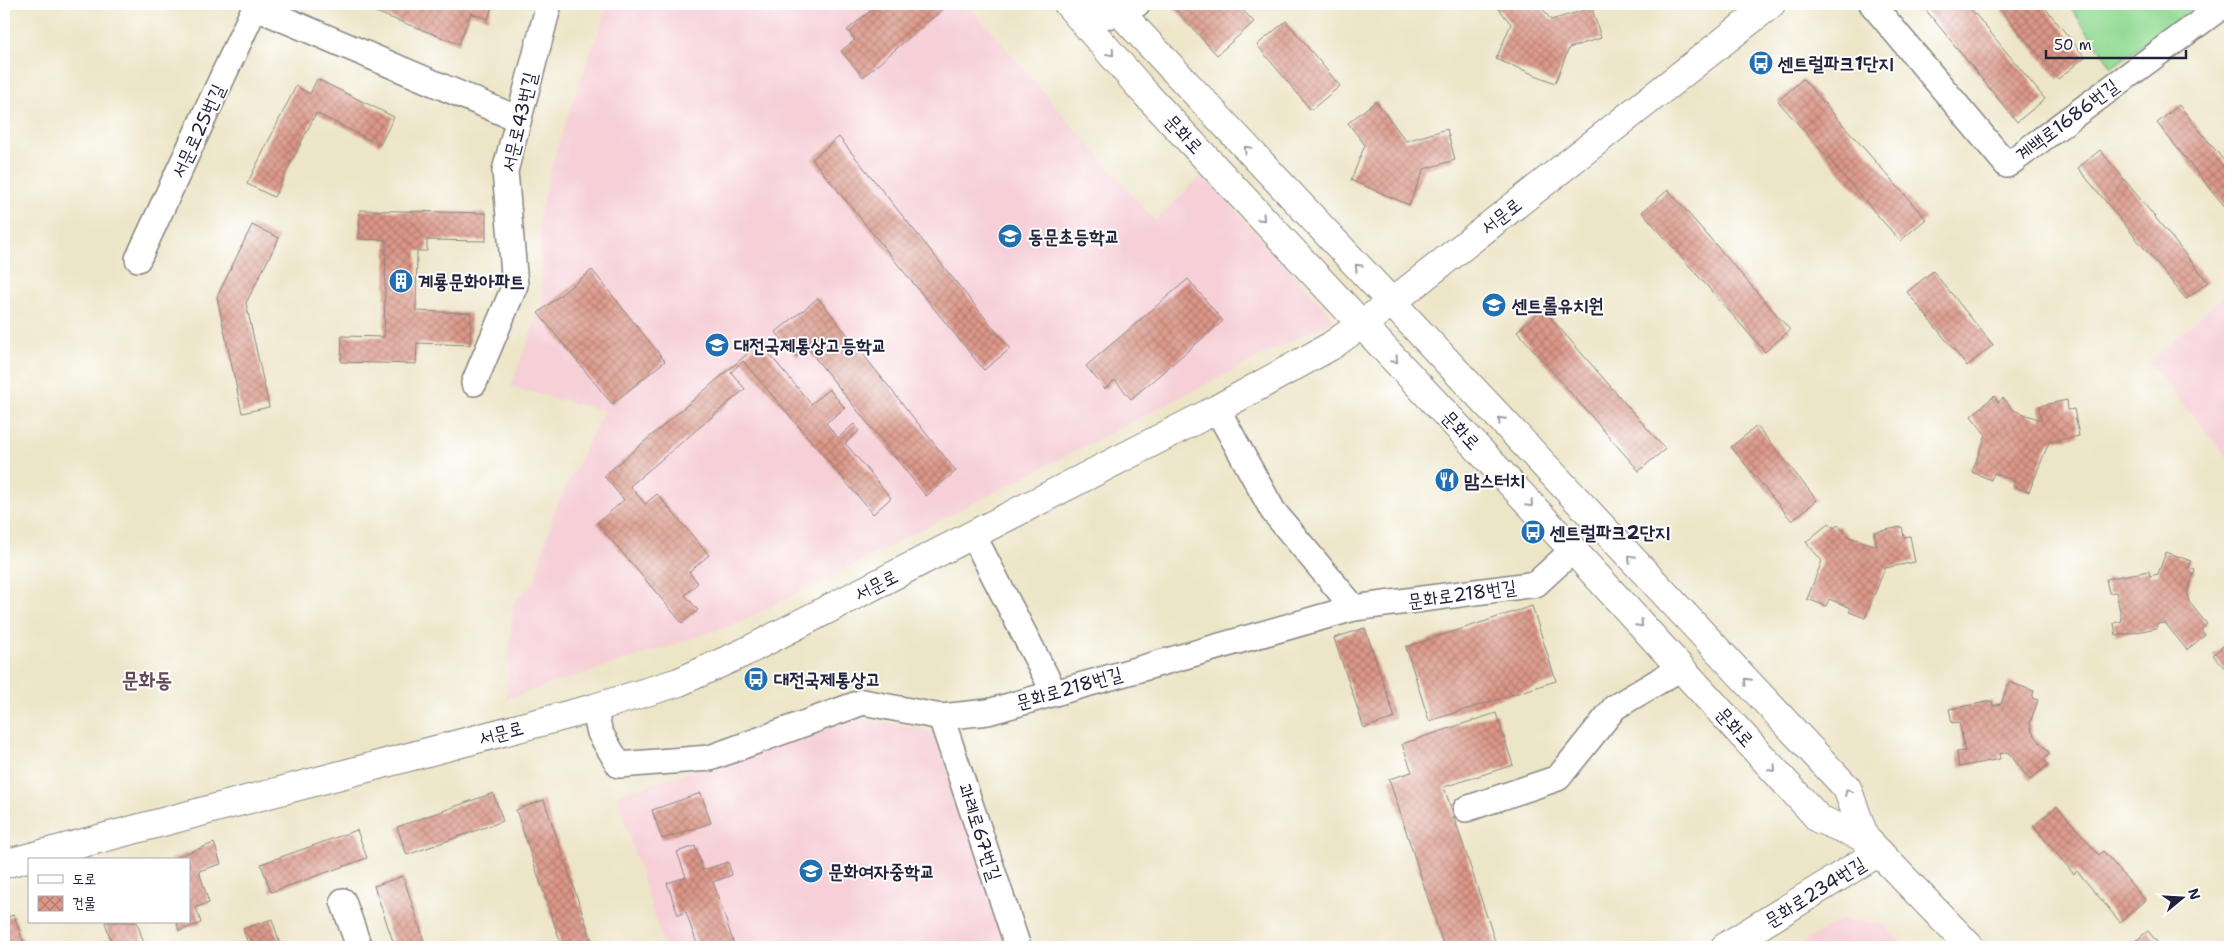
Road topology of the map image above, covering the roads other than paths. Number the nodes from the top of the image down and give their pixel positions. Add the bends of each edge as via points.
1 (549, 4) edge
2 (1771, 4) edge
3 (1872, 4) edge
4 (2224, 4) edge
5 (257, 6) edge
6 (1123, 8) edge
7 (1074, 10) edge
8 (518, 119) junction
9 (138, 259) dead end
10 (1391, 303) junction
11 (1362, 324) junction
12 (474, 383) dead end
13 (1217, 409) junction
14 (973, 535) junction
15 (1573, 550) junction
16 (1354, 608) junction
17 (1681, 668) junction
18 (1054, 692) junction
19 (594, 708) junction
20 (941, 717) junction
21 (1466, 809) dead end
22 (1872, 845) junction
23 (4, 864) edge
24 (343, 901) dead end
25 (359, 947) edge
26 (1018, 947) edge
27 (1725, 947) edge
28 (1970, 947) edge

1 - 8 street, 서문로43번길
2 - 10 main road, 서문로
3 - 4 street, 계백로1686번길 via 2007,165
5 - 8 street
5 - 9 street, 서문로25번길
6 - 7 street
10 -> 6 main road, 문화로
7 -> 11 main road, 문화로 via 1145,93
8 - 12 street, 서문로43번길 via 505,171 516,285
10 - 11 main road, 서문로
22 -> 10 main road, 문화로 via 1847,788
11 - 13 main road, 서문로 via 1331,346
11 -> 15 main road, 문화로
13 - 14 main road, 서문로
13 - 16 street via 1273,511
14 - 18 street
14 - 19 main road, 서문로 via 744,652 678,682
15 - 16 street, 문화로218번길 via 1536,584
15 -> 17 main road, 문화로
16 - 18 street, 문화로218번길
17 - 21 street via 1615,707 1558,778
17 -> 22 main road, 문화로 via 1819,819
18 - 20 street, 문화로218번길 via 988,712
19 - 20 street, 문화로218번길 via 600,733 619,765 710,758 863,702
19 - 23 main road, 서문로
20 - 26 street, 과례로67번길
22 - 27 main road, 문화로234번길
22 - 28 main road, 문화로
24 - 25 street

